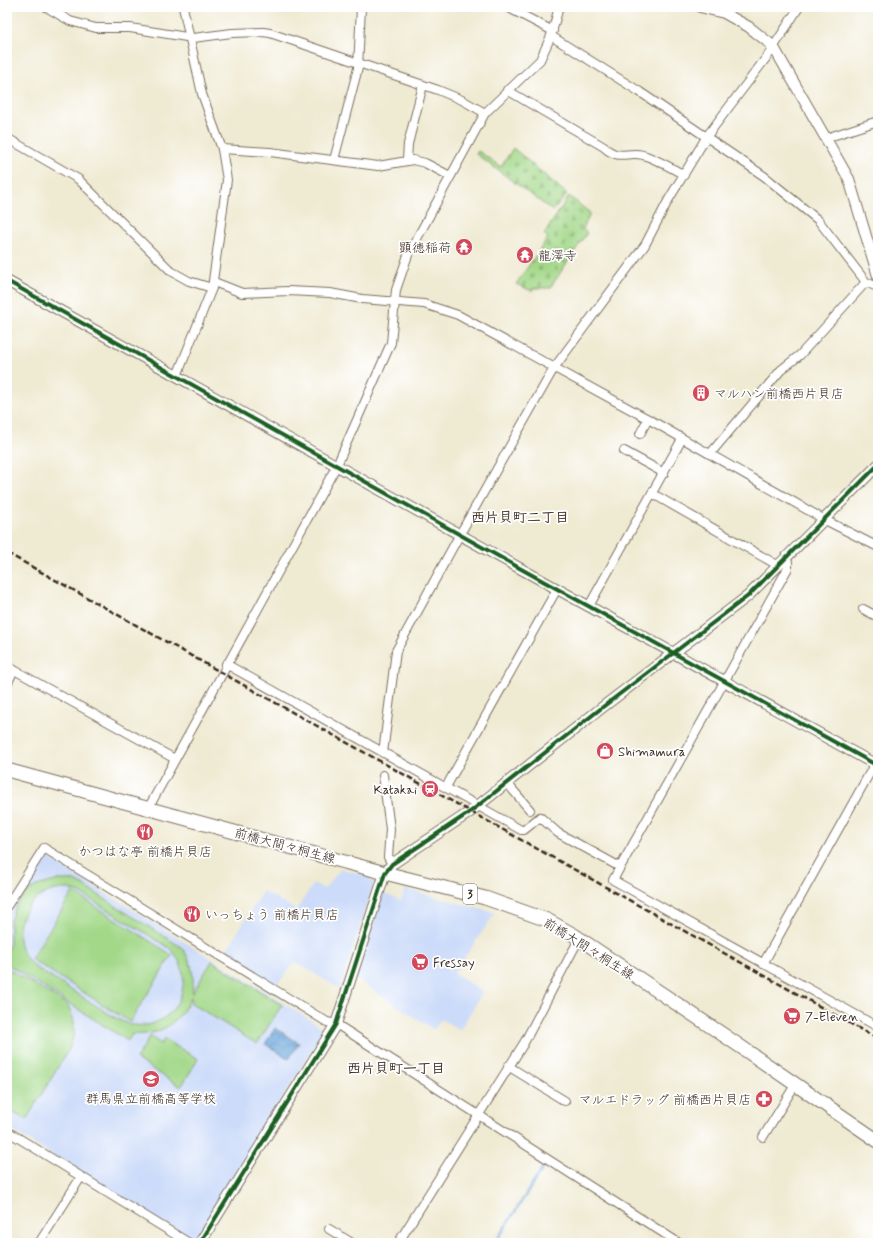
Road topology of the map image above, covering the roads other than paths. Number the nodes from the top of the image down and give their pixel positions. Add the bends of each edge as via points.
1 (46, 7) edge
2 (183, 7) edge
3 (361, 7) edge
4 (507, 7) edge
5 (559, 7) edge
6 (700, 7) edge
7 (798, 7) edge
8 (552, 33) junction
9 (189, 37) junction
10 (773, 46) junction
11 (358, 63) junction
12 (422, 85) junction
13 (508, 90) junction
14 (485, 113) junction
15 (878, 121) edge
16 (707, 136) junction
17 (7, 138) edge
18 (826, 138) junction
19 (222, 149) junction
20 (334, 160) junction
21 (407, 160) junction
22 (684, 174) junction
23 (450, 176) junction
24 (878, 276) edge
25 (7, 281) edge
26 (866, 282) junction
27 (878, 284) edge
28 (213, 285) junction
29 (394, 302) junction
30 (554, 368) junction
31 (177, 376) junction
32 (648, 419) junction
33 (640, 434) dead end
34 (682, 439) junction
35 (624, 451) dead end
36 (710, 454) junction
37 (878, 465) edge
38 (337, 466) junction
39 (664, 473) junction
40 (653, 494) junction
41 (825, 520) junction
42 (460, 534) junction
43 (878, 547) edge
44 (782, 562) junction
45 (557, 589) junction
46 (589, 606) junction
47 (863, 609) dead end
48 (878, 617) edge
49 (674, 653) junction
50 (226, 664) junction
51 (11, 668) edge
52 (724, 681) junction
53 (7, 684) edge
54 (383, 753) junction
55 (175, 759) junction
56 (877, 763) edge
57 (7, 770) edge
58 (383, 775) dead end
59 (506, 782) junction
60 (446, 787) junction
61 (478, 805) junction
62 (149, 807) junction
63 (530, 810) dead end
64 (620, 867) junction
65 (388, 868) junction
66 (7, 906) edge
67 (579, 939) junction
68 (763, 964) junction
69 (336, 1024) junction
70 (878, 1027) edge
71 (508, 1066) junction
72 (795, 1085) junction
73 (565, 1101) dead end
74 (479, 1114) junction
75 (7, 1130) edge
76 (763, 1137) dead end
77 (878, 1141) edge
78 (81, 1177) junction
79 (329, 1229) dead end
80 (39, 1243) edge
81 (189, 1243) edge
82 (200, 1243) edge
83 (352, 1243) edge
84 (398, 1243) edge
85 (679, 1243) edge

1 - 9 street via 81,25 96,28 130,28
2 - 9 street
3 - 11 street
4 - 8 street
5 - 8 street
6 - 10 street via 724,13 749,27
7 - 10 street
8 - 13 street via 537,64
8 - 16 street
9 - 11 street via 263,32
9 - 19 street via 202,94
10 - 16 street
10 - 18 street
11 - 12 street
11 - 20 street
12 - 14 street via 462,100
12 - 21 street via 408,144
13 - 14 street
13 - 22 street via 604,146 610,152 621,156 643,156
14 - 23 street
15 - 18 street
16 - 22 street
16 - 26 street via 808,211
17 - 28 street via 78,179 171,271 189,281
18 - 24 street via 849,179
19 - 20 street
19 - 28 street via 227,180
20 - 21 street via 378,166
21 - 23 street via 419,161
22 - 30 street via 645,245
23 - 29 street via 408,255
25 - 31 street
26 - 27 street via 875,286
26 - 36 street via 800,355 781,370
28 - 29 street via 242,293 330,293
28 - 31 street
29 - 30 street via 424,304 458,315
29 - 38 street via 391,343
30 - 32 street
30 - 42 street
31 - 38 street
32 - 33 street
32 - 34 street
34 - 36 street
34 - 39 street
35 - 39 street
36 - 41 street
37 - 41 street
38 - 42 street
38 - 50 street
39 - 40 street
40 - 44 street
40 - 46 street
41 - 43 street
41 - 44 street
42 - 45 street
42 - 54 street via 396,651
44 - 49 street via 748,596
44 - 52 street via 788,562 788,568
45 - 46 street
45 - 60 street
46 - 49 street
47 - 48 street
49 - 52 street
49 - 59 street
50 - 54 street
50 - 55 street
51 - 53 street
51 - 55 street
52 - 56 street
52 - 64 street
54 - 60 street
55 - 62 street
56 - 68 street
57 - 62 main road, 前橋大間々桐生線 / 3
58 - 65 street via 390,829
59 - 61 street
59 - 63 street
60 - 61 street
61 - 64 street via 524,830 540,817 558,833
61 - 65 street
62 - 65 main road, 前橋大間々桐生線 / 3
64 - 68 street via 613,878 615,881
65 - 67 main road, 前橋大間々桐生線 / 3 via 514,907 546,920
65 - 69 street
66 - 69 street via 44,848 327,1022
67 - 71 street via 537,1020
67 - 72 main road, 前橋大間々桐生線 / 3
68 - 70 street
69 - 74 street
69 - 82 street
71 - 73 street
71 - 74 street
72 - 76 street
72 - 77 main road, 前橋大間々桐生線 / 3
74 - 84 street
74 - 85 street
75 - 78 street
78 - 80 street
78 - 81 street
79 - 83 street

